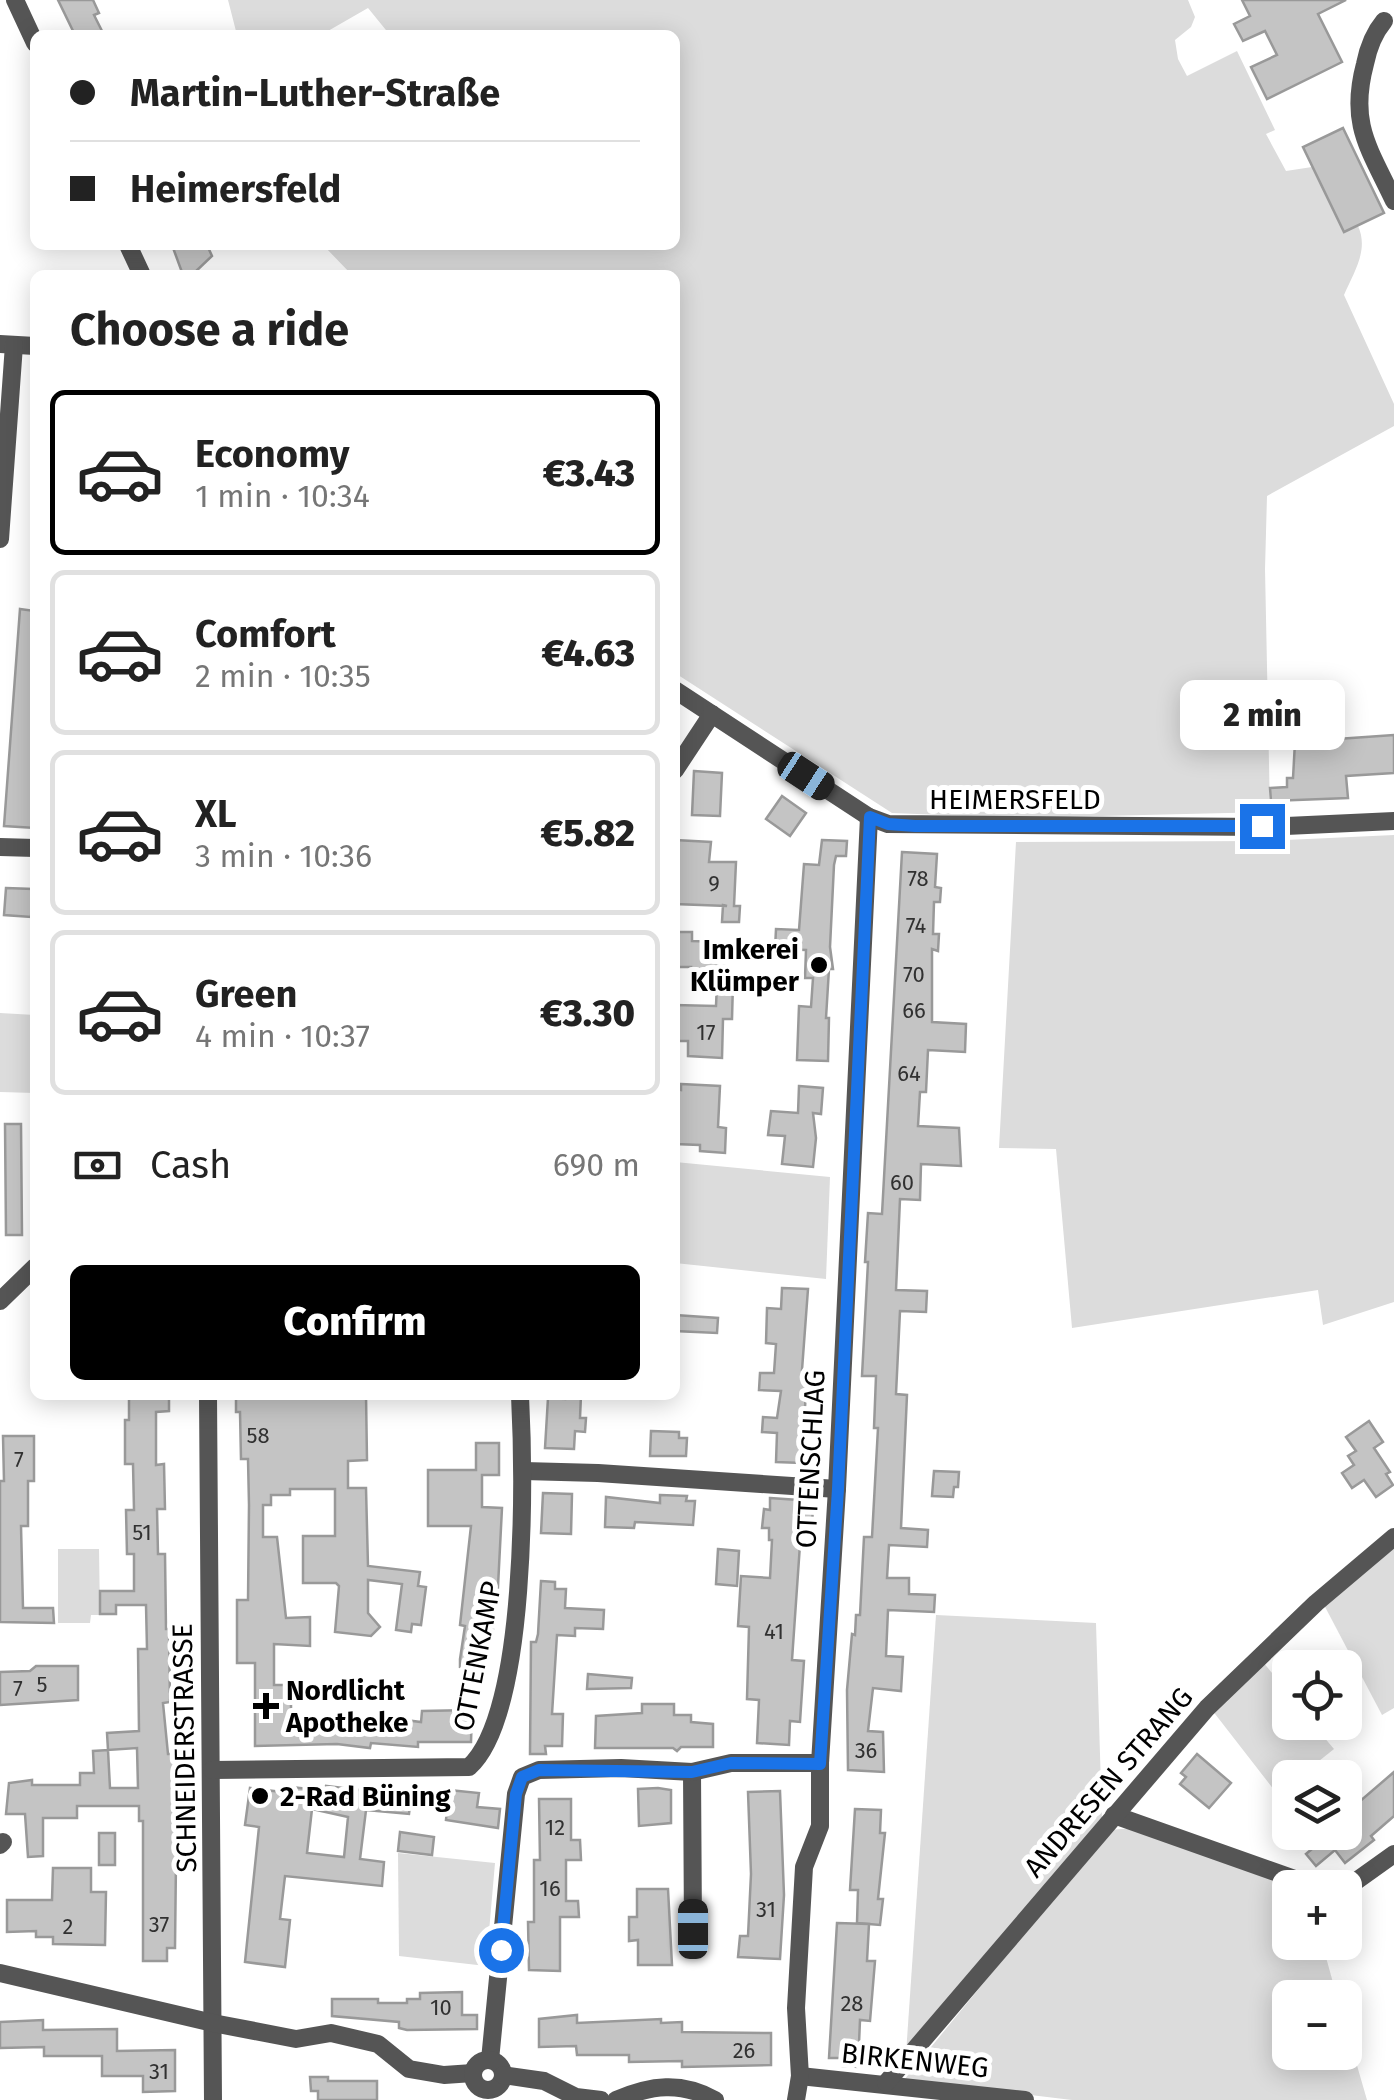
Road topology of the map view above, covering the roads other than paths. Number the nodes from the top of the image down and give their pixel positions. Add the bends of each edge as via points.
1 (14, 0) edge
2 (1384, 20) dead end
3 (30, 33) edge
4 (1394, 200) edge
5 (7, 344) edge
6 (0, 539) edge
7 (680, 693) edge
8 (712, 714) junction
9 (680, 762) edge
10 (870, 817) junction
11 (1394, 821) edge
12 (0, 847) edge
13 (30, 848) edge
14 (30, 1271) edge
15 (0, 1301) edge
16 (208, 1400) edge
17 (520, 1400) edge
18 (524, 1471) junction
19 (838, 1489) junction
20 (1394, 1537) edge
21 (820, 1764) junction
22 (212, 1770) junction
23 (692, 1772) junction
24 (1114, 1815) junction
25 (1394, 1854) edge
26 (1272, 1871) edge
27 (1362, 1877) edge
28 (693, 1929) dead end
29 (0, 1973) edge
30 (213, 2023) junction
31 (490, 2060) junction
32 (473, 2072) junction
33 (503, 2075) junction
34 (800, 2076) junction
35 (886, 2083) junction
36 (482, 2095) edge
37 (214, 2100) edge
38 (601, 2100) edge
39 (616, 2100) edge
40 (715, 2100) edge
41 (796, 2100) edge
42 (1025, 2100) edge

1 - 3 street
2 - 4 street via 1366,60 1358,120
5 - 6 street
7 - 8 street, HEIMERSFELD
8 - 9 street
8 - 10 street, HEIMERSFELD
10 - 11 street, HEIMERSFELD via 888,824 966,827
10 - 19 street, OTTENSCHLAG
12 - 13 street
14 - 15 street
16 - 22 street, SCHNEIDERSTRASSE
17 - 18 street, OTTENKAMP
18 - 19 street
18 - 22 street, OTTENKAMP via 522,1571 506,1674 484,1754 470,1767
19 - 21 street, OTTENSCHLAG
20 - 24 street, ANDRESEN STRANG via 1206,1708
21 - 23 street via 731,1763
21 - 34 street, OTTENSCHLAG via 820,1826 804,1868 796,2008
22 - 30 street, SCHNEIDERSTRASSE
23 - 28 street
23 - 31 street via 539,1770 522,1777
24 - 26 street
24 - 35 street, ANDRESEN STRANG
25 - 27 street
29 - 30 street
30 - 32 street via 296,2039 331,2034 378,2044 409,2069 444,2076
30 - 37 street, SCHNEIDERSTRASSE
31 - 32 street
31 - 33 street
32 - 36 street
33 - 36 street
33 - 38 street
34 - 35 street, BIRKENWEG
34 - 41 street, OTTENSCHLAG
35 - 42 street, BIRKENWEG
39 - 40 street via 666,2085

